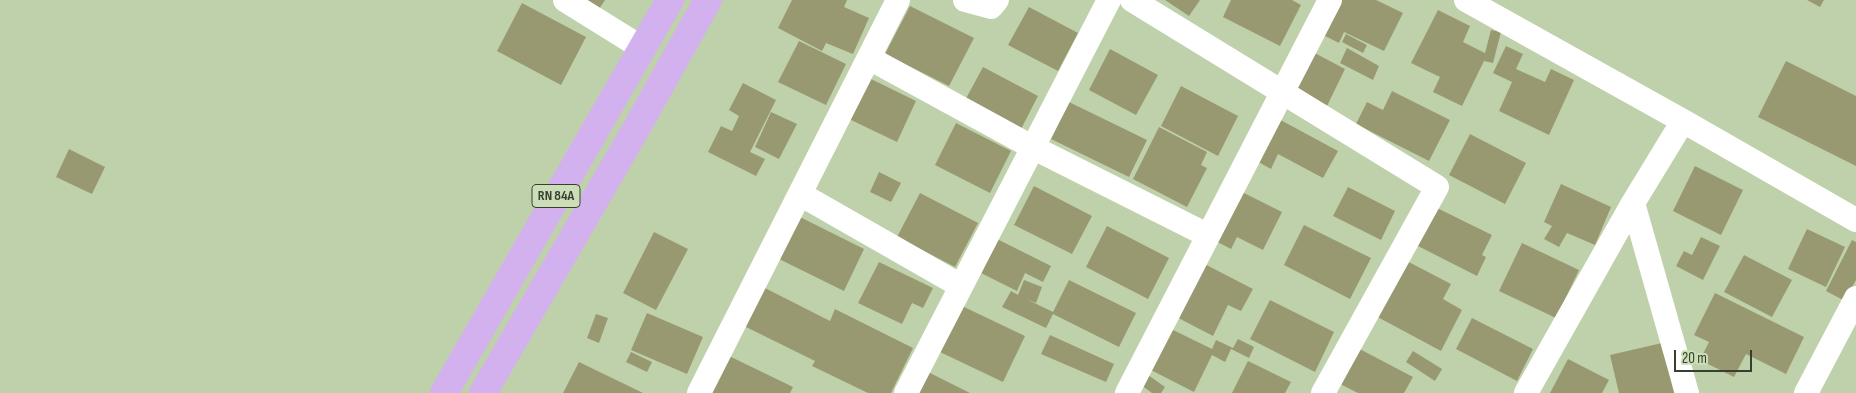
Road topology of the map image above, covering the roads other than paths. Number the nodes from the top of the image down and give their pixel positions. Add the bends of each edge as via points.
1 (565, 0) edge
2 (670, 0) edge
3 (708, 0) edge
4 (898, 0) edge
5 (965, 0) edge
6 (997, 0) edge
7 (1109, 0) edge
8 (1132, 0) edge
9 (1330, 0) edge
10 (1466, 0) edge
11 (642, 48) junction
12 (869, 58) junction
13 (1282, 94) junction
14 (1683, 121) junction
15 (1032, 147) junction
16 (800, 194) junction
17 (1633, 203) junction
18 (1856, 220) edge
19 (1207, 235) junction
20 (961, 286) junction
21 (1856, 298) edge
22 (444, 393) edge
23 (483, 393) edge
24 (700, 393) edge
25 (906, 393) edge
26 (1127, 393) edge
27 (1323, 393) edge
28 (1526, 393) edge
29 (1687, 393) edge
30 (1806, 393) edge

1 - 11 street
2 - 11 main road, RN 84A
3 - 23 main road, RN 84A
4 - 12 street
5 - 6 street via 991,7
7 - 15 street
8 - 13 street
9 - 13 street
10 - 14 street
11 - 22 main road, RN 84A
12 - 15 street
12 - 16 street
13 - 19 street
13 - 27 street via 1437,187
14 - 17 street
14 - 18 street
15 - 19 street
15 - 20 street
16 - 20 street
16 - 24 street
17 - 28 street
17 - 29 street
19 - 26 street
20 - 25 street
21 - 30 street

